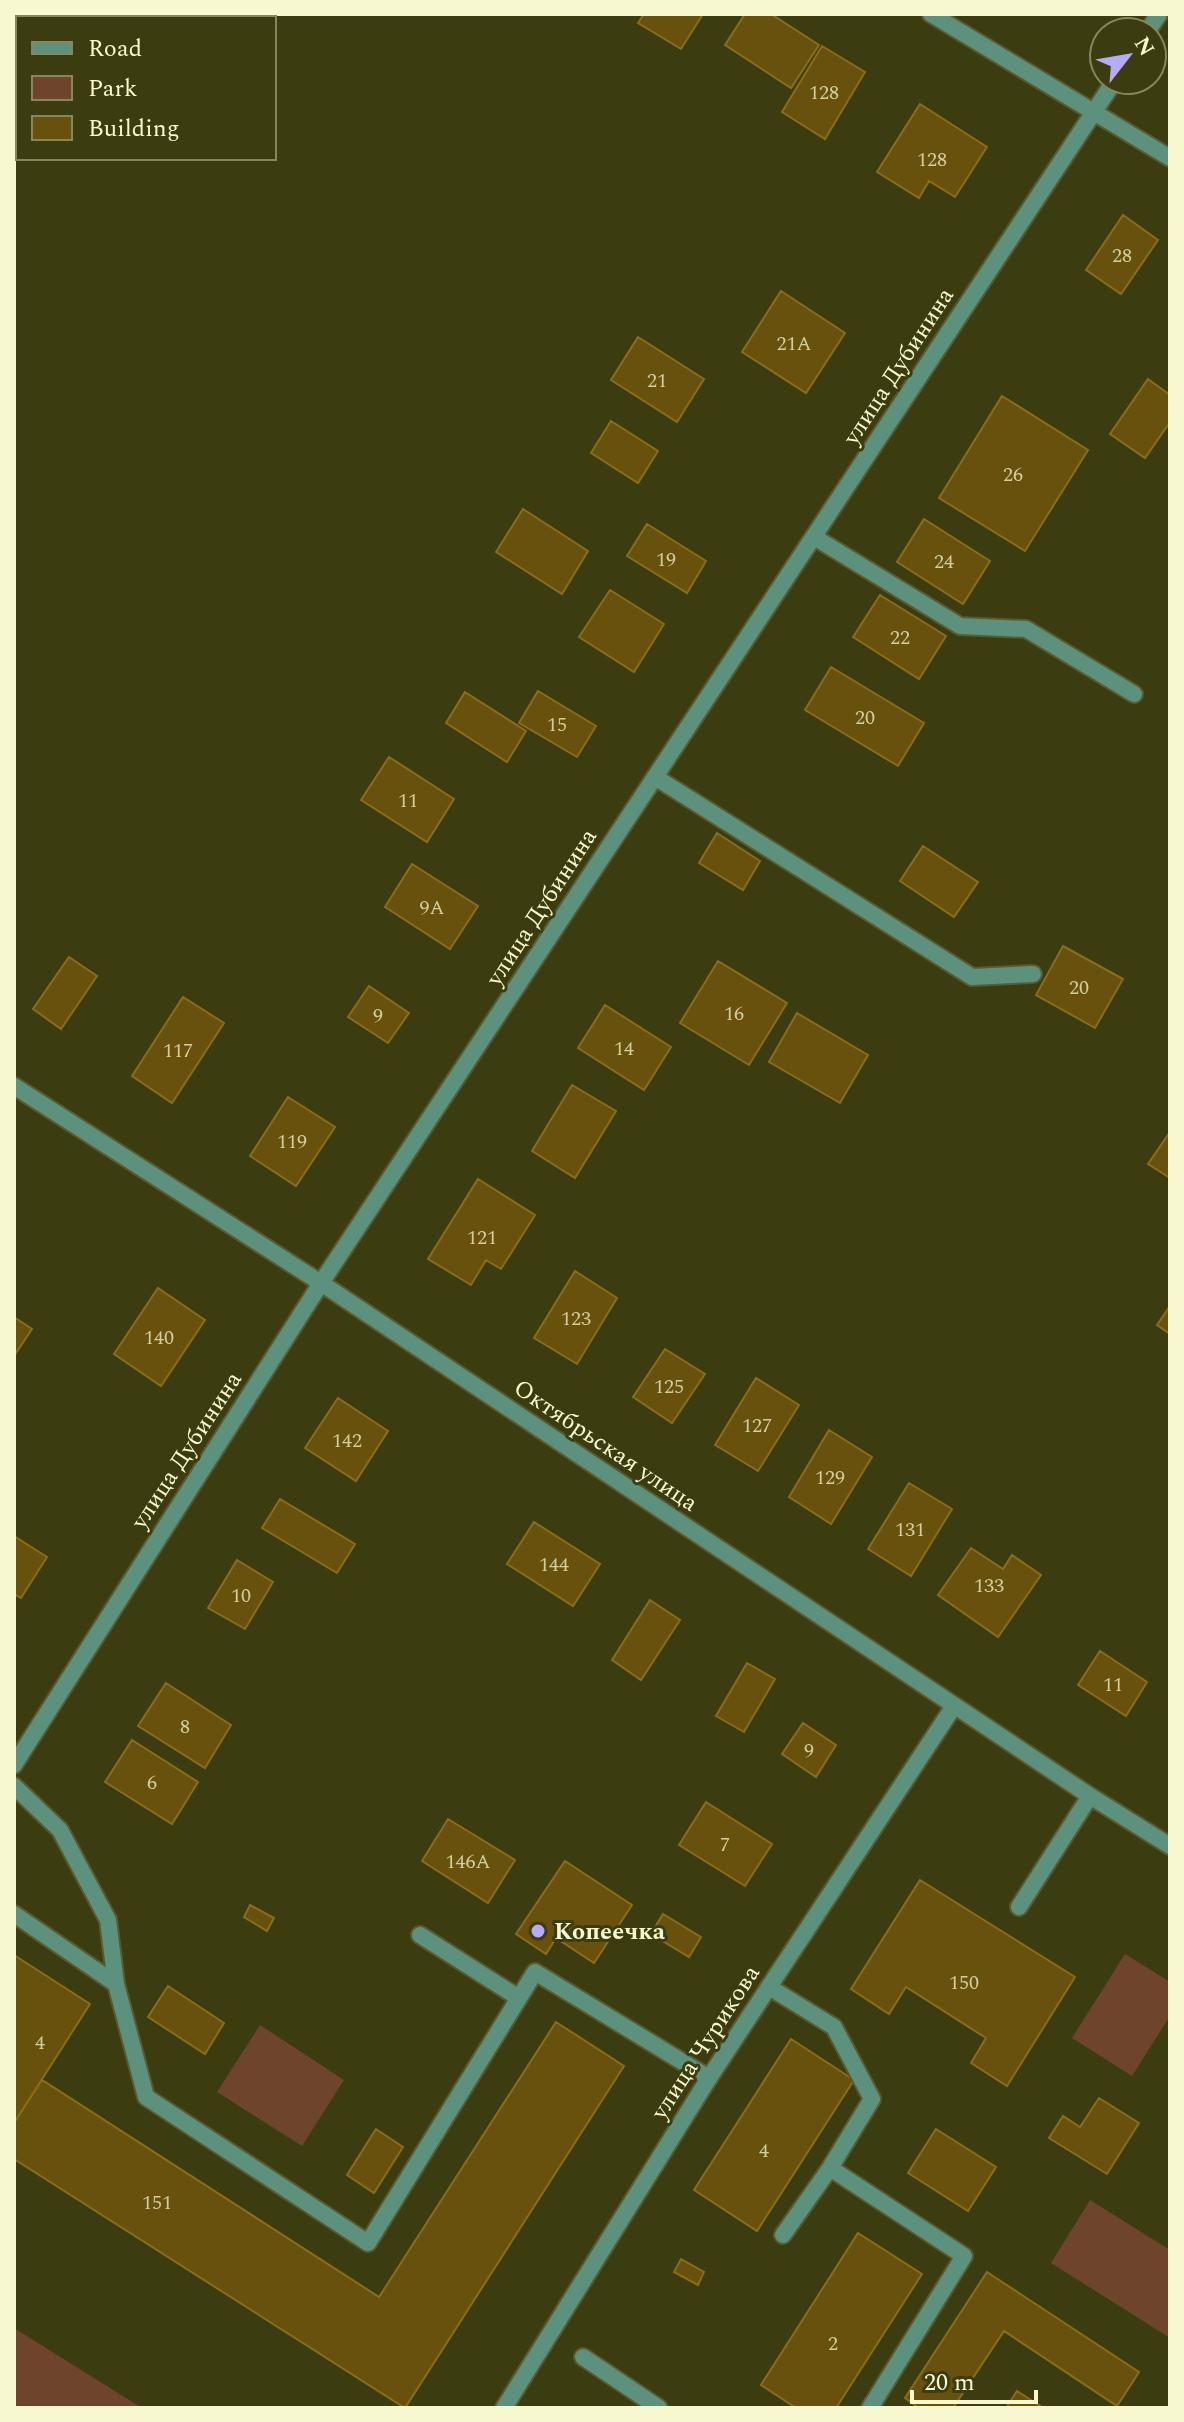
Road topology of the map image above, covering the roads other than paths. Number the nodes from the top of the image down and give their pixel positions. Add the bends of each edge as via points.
1 (931, 14) edge
2 (1104, 96) edge
3 (1094, 112) junction
4 (1170, 158) edge
5 (814, 537) junction
6 (1134, 694) dead end
7 (655, 777) junction
8 (1033, 974) dead end
9 (14, 1086) edge
10 (321, 1283) junction
11 (954, 1706) junction
12 (14, 1765) edge
13 (14, 1786) edge
14 (1090, 1796) junction
15 (1167, 1839) edge
16 (1019, 1907) dead end
17 (14, 1914) edge
18 (420, 1935) dead end
19 (116, 1984) junction
20 (769, 1987) junction
21 (519, 1998) junction
22 (709, 2078) junction
23 (830, 2168) junction
24 (783, 2235) dead end
25 (583, 2357) dead end
26 (504, 2408) edge
27 (659, 2408) edge
28 (870, 2408) edge

1 - 3 street
2 - 3 street, улица Дубинина
3 - 4 street
3 - 5 street, улица Дубинина
5 - 6 street via 960,626 1026,629
5 - 7 street, улица Дубинина
7 - 8 street via 972,977
7 - 10 street, улица Дубинина
9 - 10 street, Октябрьская улица
10 - 11 street, Октябрьская улица
10 - 12 street, улица Дубинина
11 - 14 street, Октябрьская улица
11 - 20 street, улица Чурикова
13 - 19 street via 60,1830 108,1920
14 - 15 street, Октябрьская улица
14 - 16 street
17 - 19 street
18 - 21 street
19 - 21 street via 146,2097 368,2243
20 - 22 street, улица Чурикова
20 - 23 street via 834,2027 872,2099
21 - 22 street via 535,1972
22 - 26 street, улица Чурикова
23 - 24 street
23 - 28 street via 964,2256
25 - 27 street

